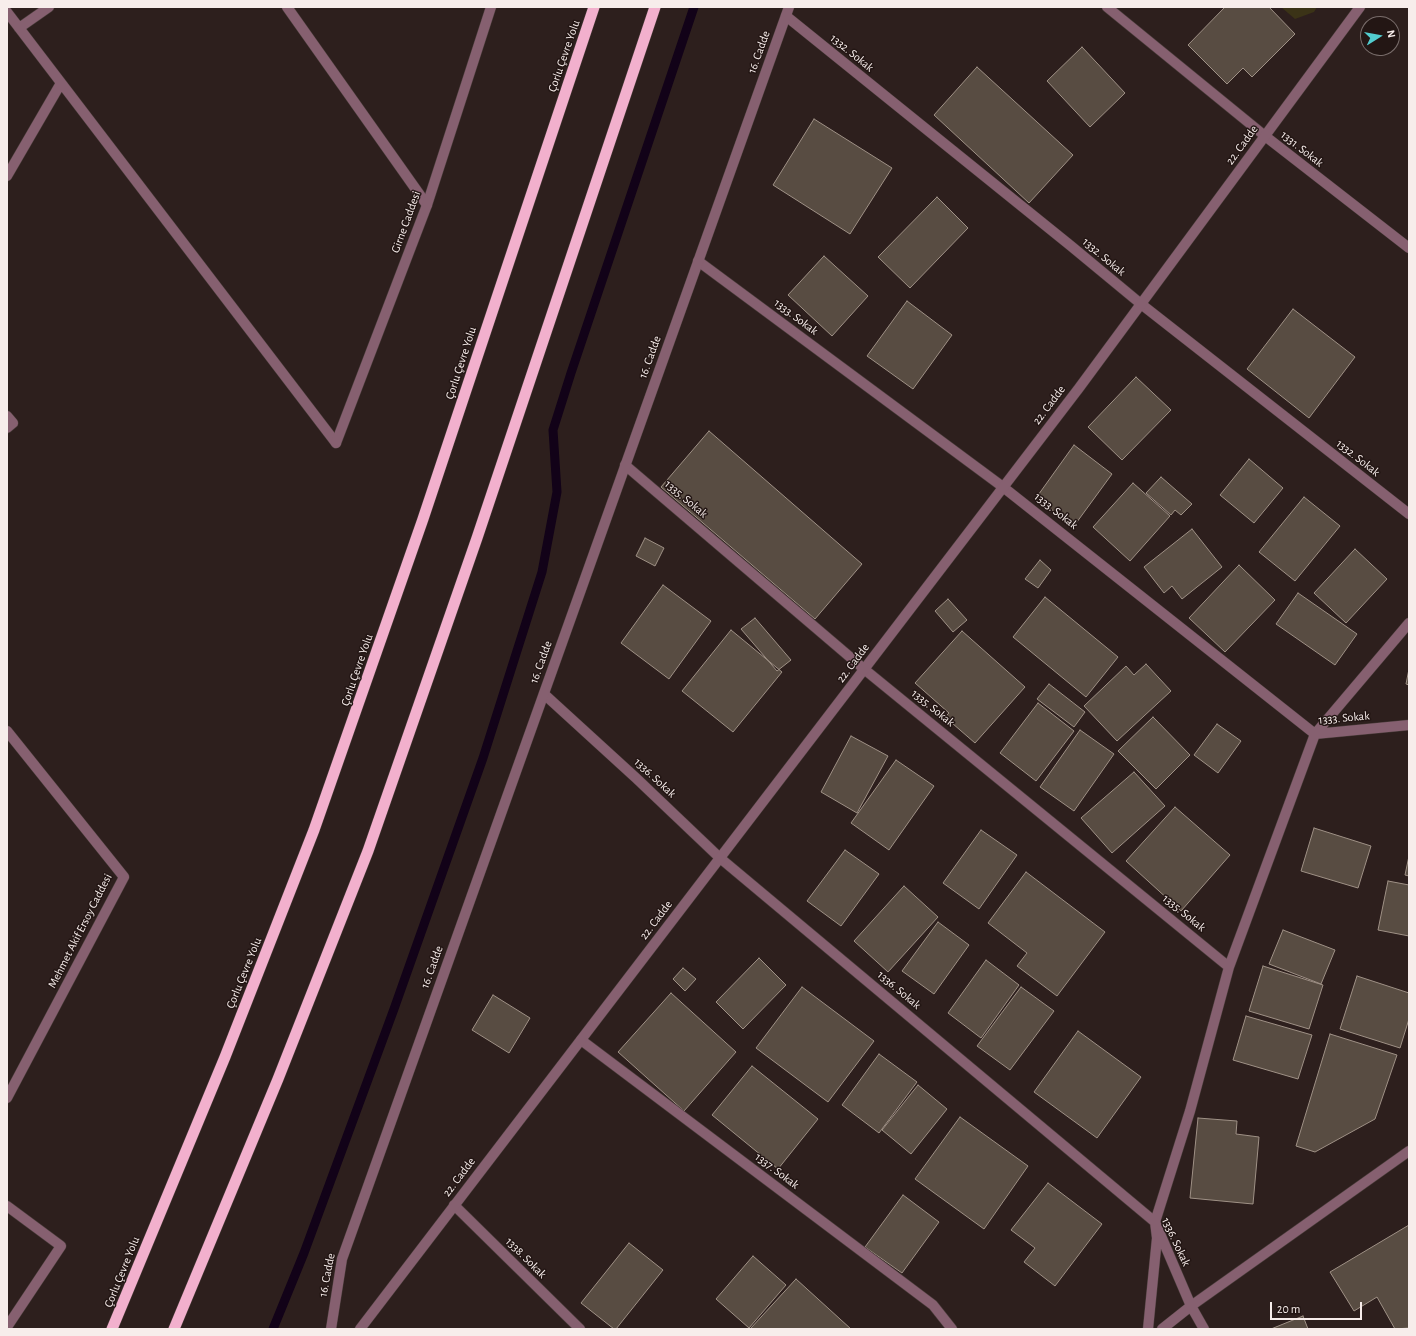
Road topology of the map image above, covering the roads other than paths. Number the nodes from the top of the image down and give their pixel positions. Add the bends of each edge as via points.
1 (49, 7) edge
2 (287, 7) edge
3 (490, 7) edge
4 (594, 7) edge
5 (655, 7) edge
6 (1107, 7) edge
7 (1360, 7) edge
8 (7, 12) edge
9 (787, 12) edge
10 (19, 28) junction
11 (61, 83) junction
12 (1265, 136) junction
13 (7, 176) edge
14 (426, 205) junction
15 (1409, 248) edge
16 (698, 261) junction
17 (1141, 304) junction
18 (7, 416) edge
19 (7, 428) edge
20 (625, 465) junction
21 (1003, 487) junction
22 (1409, 514) edge
23 (1409, 623) edge
24 (864, 669) junction
25 (544, 694) junction
26 (1409, 725) edge
27 (7, 732) edge
28 (1315, 734) junction
29 (720, 858) junction
30 (1229, 967) junction
31 (581, 1040) junction
32 (7, 1098) edge
33 (1409, 1151) edge
34 (454, 1205) junction
35 (7, 1206) edge
36 (1155, 1222) junction
37 (1191, 1306) junction
38 (7, 1327) edge
39 (112, 1329) edge
40 (174, 1329) edge
41 (331, 1329) edge
42 (360, 1329) edge
43 (580, 1329) edge
44 (952, 1329) edge
45 (1148, 1329) edge
46 (1162, 1329) edge
47 (1204, 1329) edge

1 - 10 street
2 - 14 street
3 - 14 street, Girne Caddesi
4 - 39 highway, Çorlu Çevre Yolu via 423,519 314,830 225,1057
5 - 40 highway via 480,530 368,851 278,1079
6 - 12 street, 1331. Sokak
7 - 12 street, 22. Cadde
8 - 10 street
9 - 16 street, 16. Cadde
9 - 17 street, 1332. Sokak
10 - 11 street
11 - 13 street
11 - 14 street, Girne Caddesi via 336,443
12 - 15 street, 1331. Sokak
12 - 17 street, 22. Cadde
16 - 20 street, 16. Cadde
16 - 21 street, 1333. Sokak
17 - 21 street, 22. Cadde
17 - 22 street, 1332. Sokak
18 - 19 street via 13,423
20 - 24 street, 1335. Sokak
20 - 25 street, 16. Cadde
21 - 24 street, 22. Cadde
21 - 28 street, 1333. Sokak
23 - 28 street
24 - 29 street, 22. Cadde
24 - 30 street, 1335. Sokak
25 - 29 street, 1336. Sokak
25 - 41 street, 16. Cadde via 342,1259
26 - 28 street, 1333. Sokak
27 - 32 street, Mehmet Akif Ersoy Caddesi via 124,877
28 - 30 street
29 - 31 street, 22. Cadde
29 - 36 street, 1336. Sokak
30 - 36 street via 1190,1111
31 - 34 street, 22. Cadde
31 - 44 street, 1337. Sokak via 933,1305
33 - 37 street
34 - 42 street, 22. Cadde
34 - 43 street, 1338. Sokak
35 - 38 street via 61,1246
36 - 37 street, 1336. Sokak
36 - 45 street via 1157,1238
37 - 46 street
37 - 47 street, 1336. Sokak

